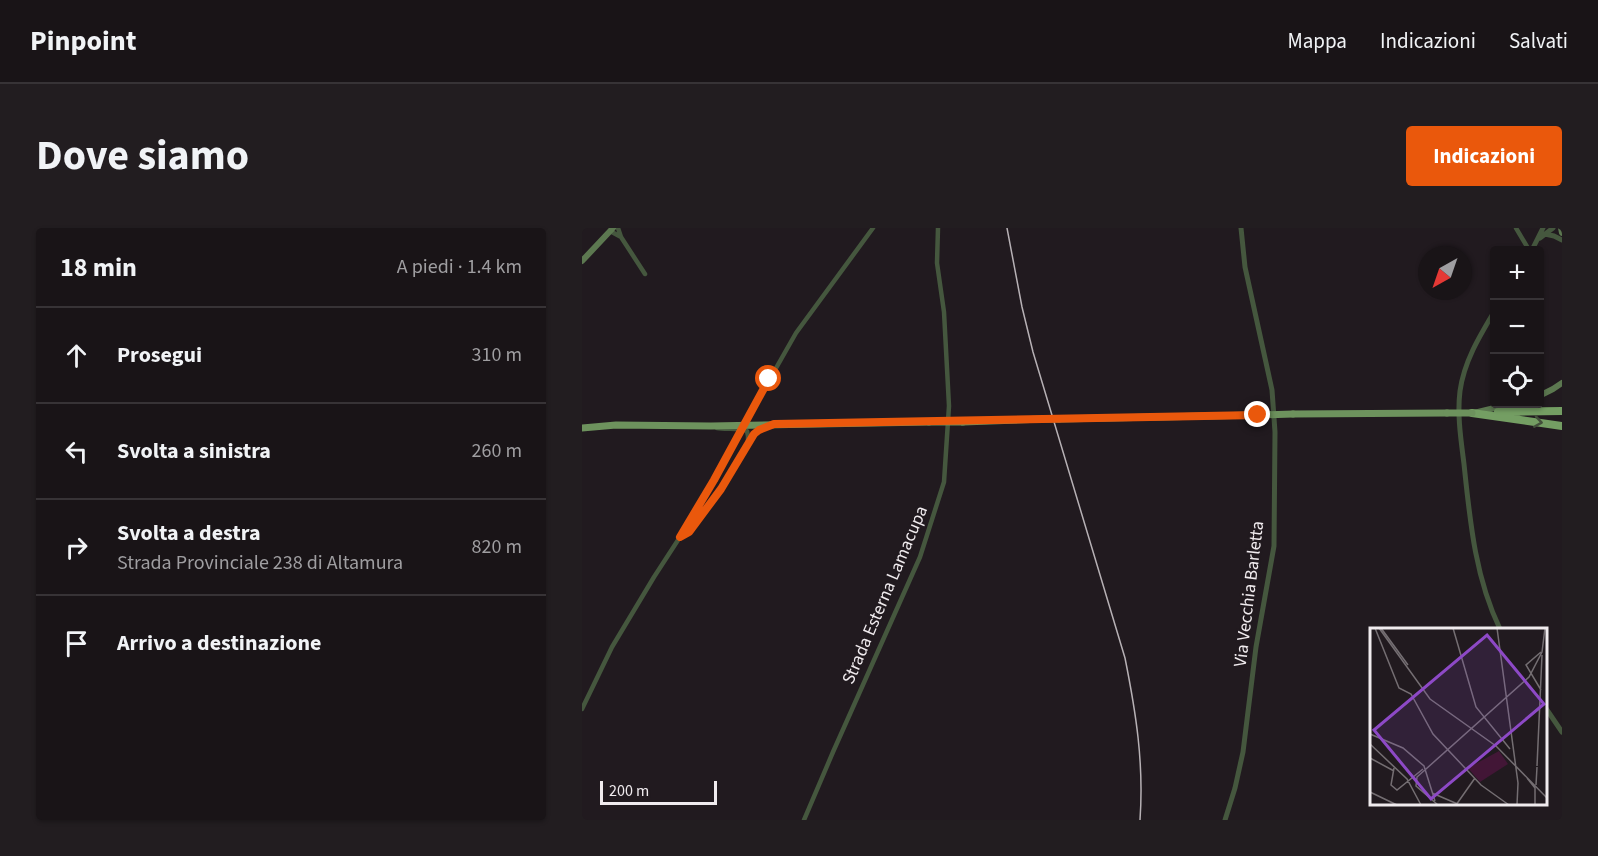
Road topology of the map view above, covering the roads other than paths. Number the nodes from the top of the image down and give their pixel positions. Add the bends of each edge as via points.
1 (618, 228) edge
2 (873, 228) edge
3 (938, 228) edge
4 (1241, 228) edge
5 (1516, 228) edge
6 (1553, 228) edge
7 (1561, 228) edge
8 (611, 230) edge
9 (1544, 231) edge
10 (1562, 233) edge
11 (621, 237) junction
12 (1562, 240) edge
13 (1528, 246) edge
14 (1534, 246) edge
15 (582, 261) edge
16 (645, 274) dead end
17 (1490, 319) edge
18 (1562, 383) edge
19 (1544, 394) edge
20 (1494, 408) edge
21 (1562, 411) edge
22 (1472, 413) junction
23 (774, 424) junction
24 (711, 426) junction
25 (1562, 426) edge
26 (582, 428) edge
27 (748, 443) junction
28 (680, 537) junction
29 (1499, 628) edge
30 (582, 709) edge
31 (1547, 710) edge
32 (1562, 732) edge
33 (804, 820) edge
34 (1225, 820) edge

1 - 11 street
2 - 28 street, bridge via 796,333
3 - 33 street, Strada Esterna Lamacupa via 937,263 949,406 944,482 920,557
4 - 34 street, Via Vecchia Barletta via 1245,267 1272,390 1274,546 1243,752
5 - 13 street
6 - 9 street
7 - 10 main road
8 - 11 street
8 - 15 main road
9 - 12 street
9 - 14 street
11 - 16 street
17 - 29 street via 1466,367 1459,415 1477,560
18 - 19 main road
20 - 22 main road
21 - 22 highway
22 - 23 main road, bridge
22 -> 25 highway
23 - 24 main road
23 - 27 street via 759,430
24 - 26 main road
24 - 27 street via 743,429 747,431
27 - 28 street via 721,489 689,532
28 - 30 street via 612,647
31 - 32 street

